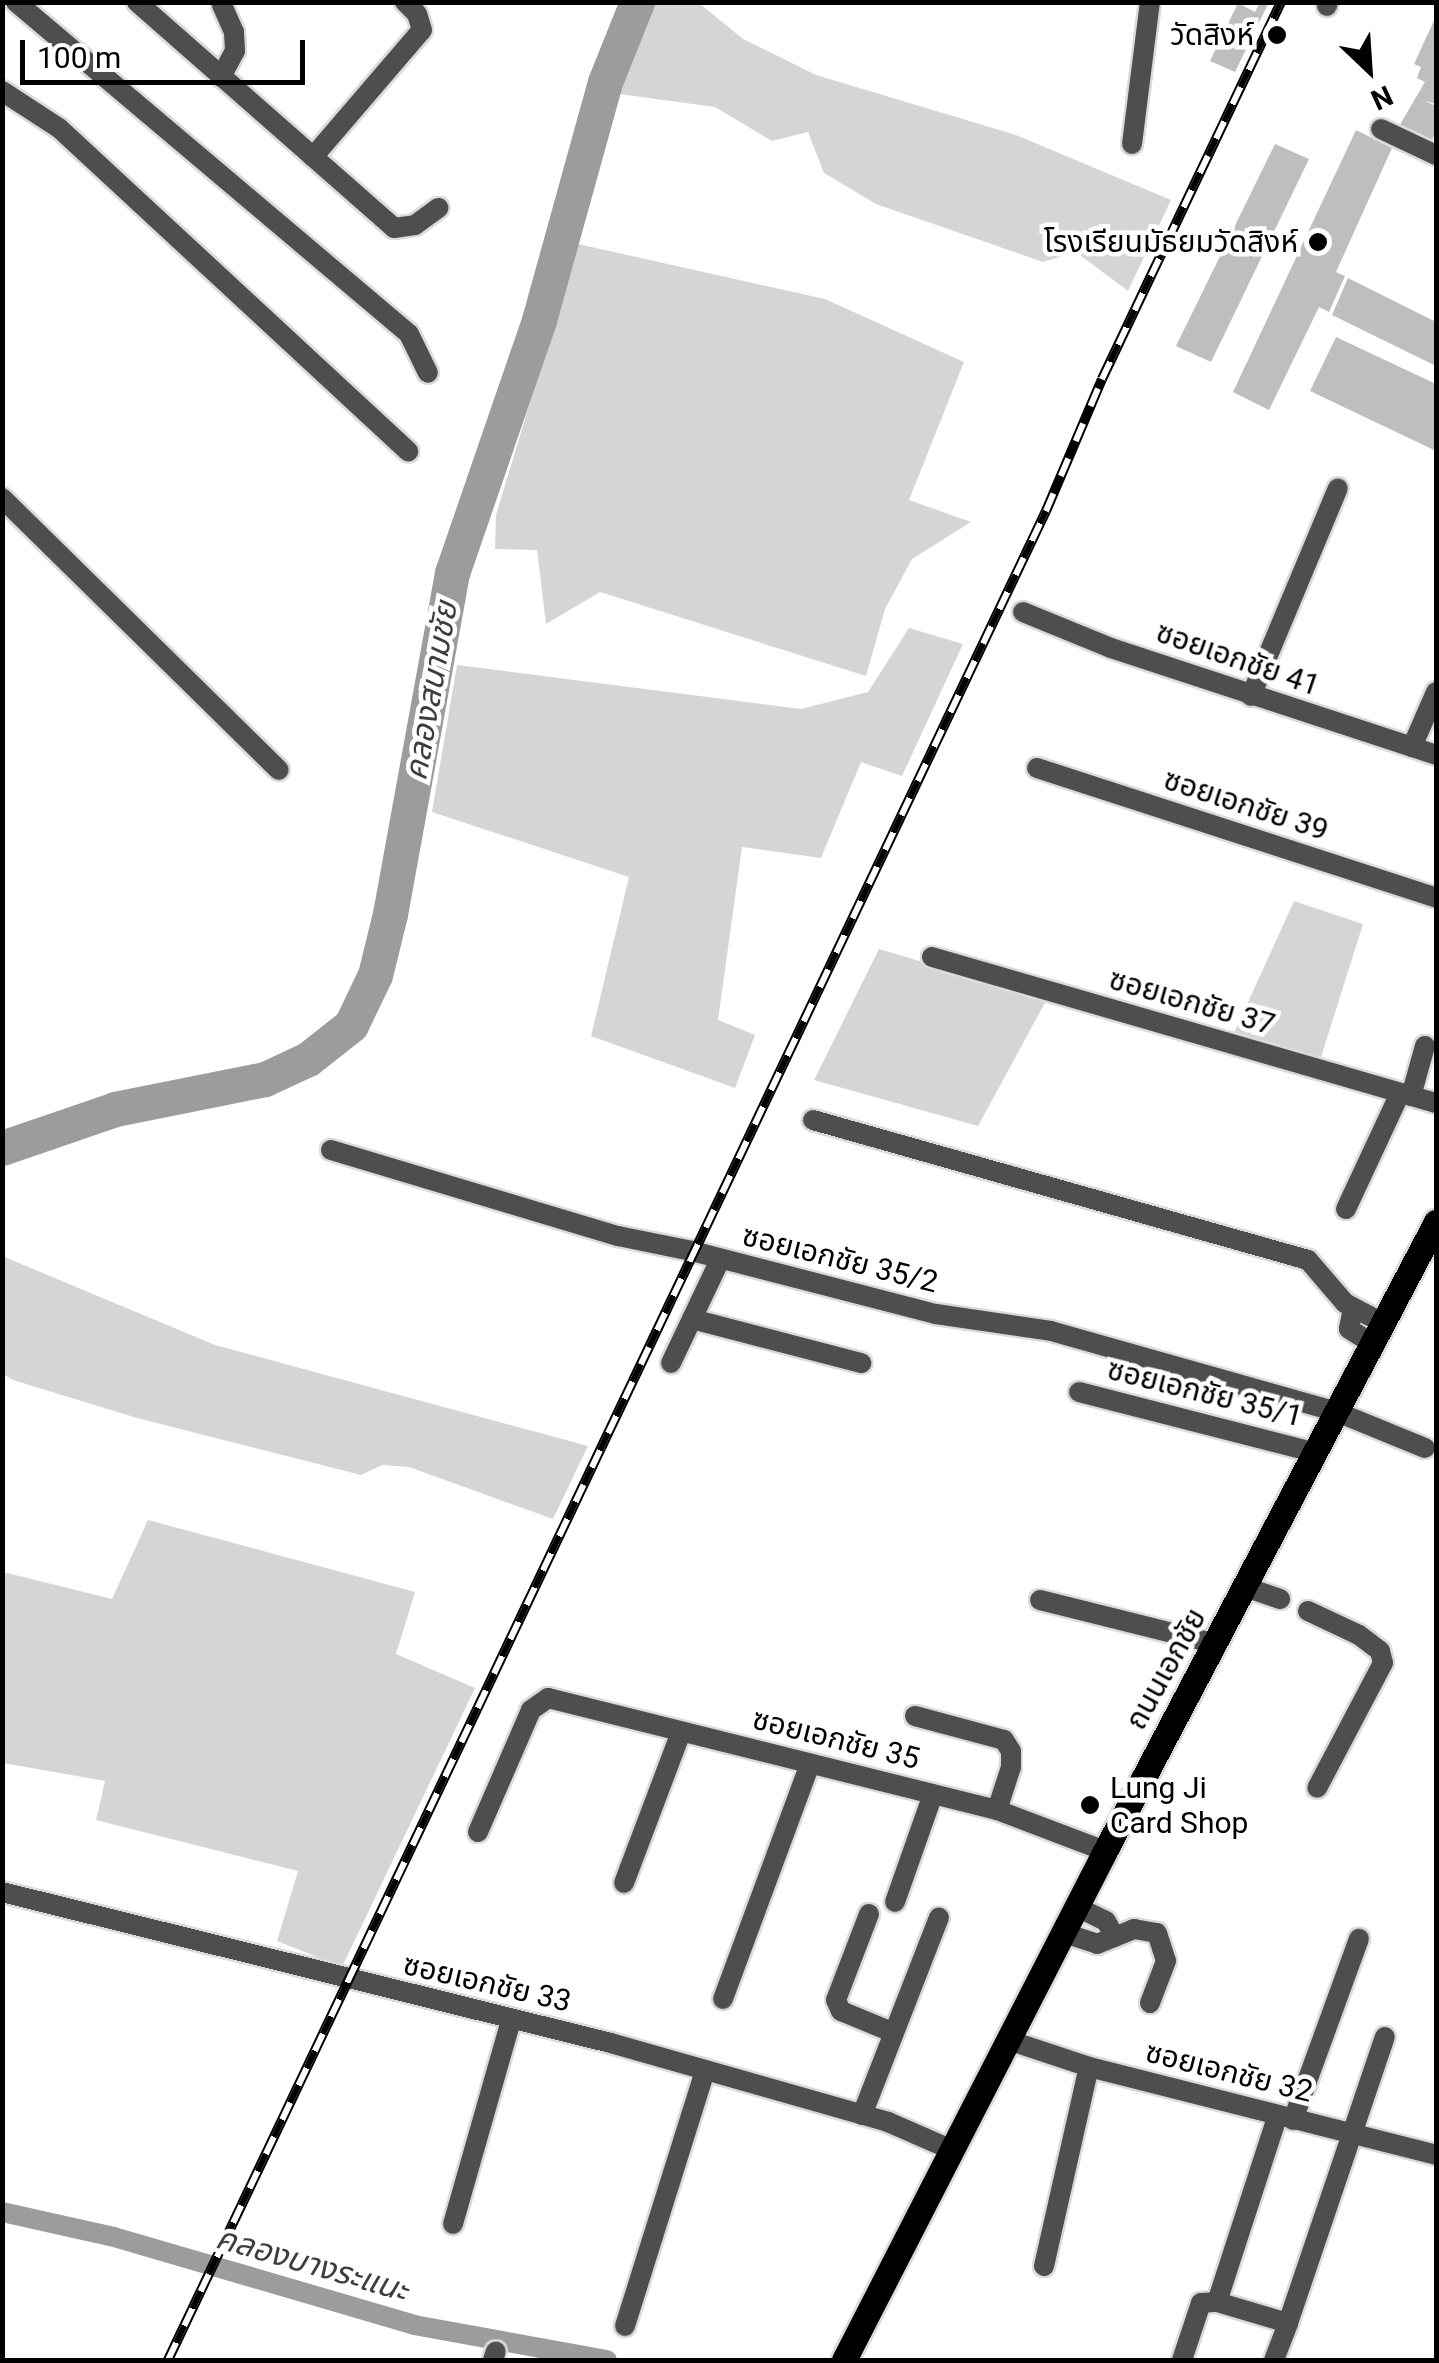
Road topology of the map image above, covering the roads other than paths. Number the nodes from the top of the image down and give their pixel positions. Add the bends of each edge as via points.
1 (16, 2) edge
2 (137, 2) edge
3 (405, 2) edge
4 (1150, 2) edge
5 (222, 4) edge
6 (220, 77) junction
7 (2, 90) edge
8 (1381, 129) dead end
9 (1132, 144) dead end
10 (1436, 156) edge
11 (313, 158) junction
12 (438, 208) dead end
13 (428, 372) dead end
14 (408, 451) dead end
15 (1338, 488) dead end
16 (2, 498) edge
17 (1023, 612) dead end
18 (1436, 692) edge
19 (1251, 696) junction
20 (1412, 747) junction
21 (1436, 756) edge
22 (1037, 768) dead end
23 (279, 770) dead end
24 (1436, 898) edge
25 (932, 957) dead end
26 (1425, 1046) dead end
27 (1406, 1094) junction
28 (1436, 1103) edge
29 (813, 1120) dead end
30 (331, 1150) dead end
31 (1346, 1209) dead end
32 (1436, 1222) edge
33 (720, 1260) junction
34 (692, 1319) junction
35 (1378, 1334) junction
36 (671, 1363) dead end
37 (861, 1363) dead end
38 (1079, 1392) dead end
39 (1338, 1412) junction
40 (1424, 1448) dead end
41 (1316, 1453) junction
42 (1248, 1588) junction
43 (1280, 1599) dead end
44 (1040, 1600) dead end
45 (1308, 1611) dead end
46 (1217, 1644) junction
47 (915, 1716) dead end
48 (681, 1732) junction
49 (810, 1764) junction
50 (1317, 1788) dead end
51 (933, 1794) junction
52 (997, 1810) junction
53 (478, 1832) dead end
54 (1105, 1851) junction
55 (624, 1884) dead end
56 (2, 1892) edge
57 (895, 1902) dead end
58 (1077, 1907) junction
59 (869, 1914) dead end
60 (939, 1918) dead end
61 (1064, 1933) junction
62 (1115, 1936) junction
63 (1359, 1938) dead end
64 (723, 1999) dead end
65 (1150, 2004) dead end
66 (511, 2020) junction
67 (894, 2032) junction
68 (1386, 2037) dead end
69 (1008, 2040) junction
70 (1088, 2067) junction
71 (705, 2070) junction
72 (862, 2115) junction
73 (1285, 2118) junction
74 (1356, 2132) junction
75 (1434, 2148) edge
76 (952, 2150) junction
77 (453, 2224) dead end
78 (1044, 2266) dead end
79 (1217, 2302) junction
80 (1288, 2323) junction
81 (626, 2326) dead end
82 (844, 2360) edge
83 (1182, 2360) edge
84 (1274, 2360) edge

1 - 13 street via 409,334
2 - 6 street
3 - 11 street via 422,30
4 - 9 street
5 - 6 street via 235,51
6 - 11 street
7 - 14 street via 58,128
8 - 10 street
11 - 12 street via 394,228 414,225
15 - 19 street
16 - 23 street
17 - 19 street, ซอยเอกชัย 41
18 - 20 street
19 - 20 street, ซอยเอกชัย 41
20 - 21 street, ซอยเอกชัย 41
22 - 24 street, ซอยเอกชัย 39
25 - 27 street, ซอยเอกชัย 37
26 - 27 street
27 - 28 street, ซอยเอกชัย 37
27 - 31 street
29 - 35 street via 1308,1260
30 - 33 street, ซอยเอกชัย 35/2
32 - 35 main road, ถนนเอกชัย
33 - 34 street
33 - 39 street, ซอยเอกชัย 35/2 via 936,1314 1051,1332
34 - 36 street
34 - 37 street
35 - 39 main road, ถนนเอกชัย
38 - 41 street, ซอยเอกชัย 35/1
39 - 40 street, ซอยเอกชัย 35/2
39 - 41 main road, ถนนเอกชัย
41 - 42 main road, ถนนเอกชัย
42 - 43 street
42 - 46 main road, ถนนเอกชัย
44 - 46 street
45 - 50 street via 1359,1635 1380,1651 1383,1664
46 - 54 main road, ถนนเอกชัย
47 - 52 street via 1004,1740 1011,1766
48 - 49 street, ซอยเอกชัย 35
48 - 53 street, ซอยเอกชัย 35 via 548,1698 531,1710
48 - 55 street
49 - 51 street, ซอยเอกชัย 35
49 - 64 street
51 - 52 street, ซอยเอกชัย 35
51 - 57 street
52 - 54 street, ซอยเอกชัย 35
54 - 58 main road, ถนนเอกชัย
56 - 66 street, ซอยเอกชัย 33
58 - 61 main road, ถนนเอกชัย
58 - 62 street via 1106,1921
59 - 67 street via 836,2000 841,2011
60 - 67 street
61 - 62 street via 1097,1944
61 - 69 main road, ถนนเอกชัย
62 - 65 street via 1158,1933 1166,1961
63 - 73 street
66 - 71 street, ซอยเอกชัย 33
66 - 77 street
67 - 72 street
68 - 74 street
69 - 70 street, ซอยเอกชัย 32
69 - 76 main road, ถนนเอกชัย
70 - 73 street, ซอยเอกชัย 32
70 - 78 street
71 - 72 street, ซอยเอกชัย 33
71 - 81 street
72 - 76 street, ซอยเอกชัย 33
73 - 74 street, ซอยเอกชัย 32
73 - 79 street
74 - 75 street, ซอยเอกชัย 32
74 - 80 street
76 - 82 main road, ถนนเอกชัย
79 - 80 street
79 - 83 street via 1201,2303
80 - 84 street

